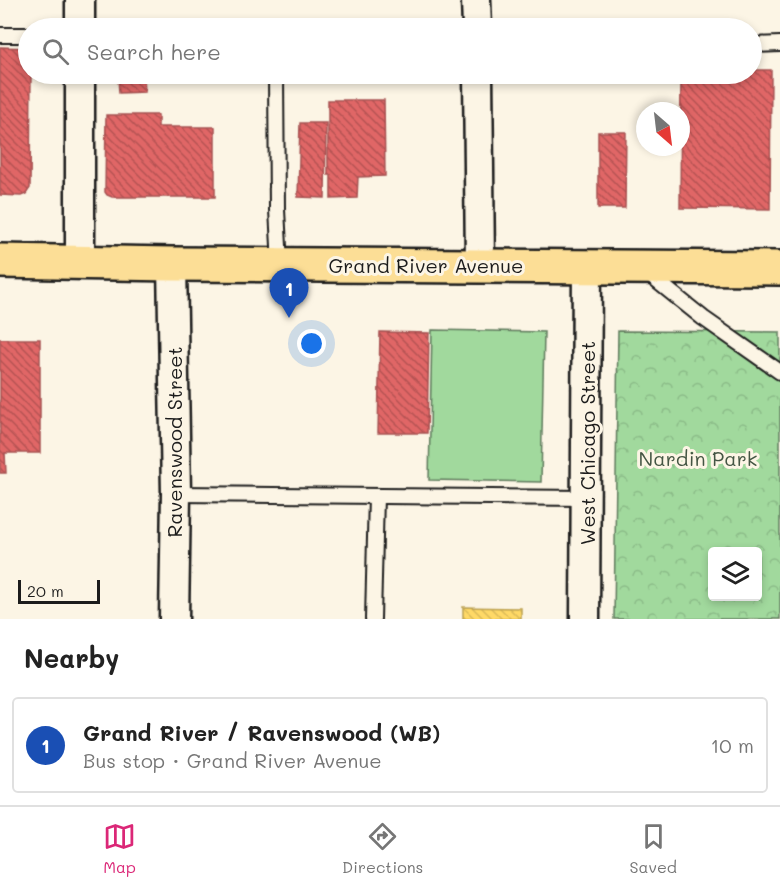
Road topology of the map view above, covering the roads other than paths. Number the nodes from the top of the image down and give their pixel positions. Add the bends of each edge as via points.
1 (80, 0) edge
2 (476, 0) edge
3 (80, 18) edge
4 (477, 18) edge
5 (0, 35) edge
6 (18, 35) edge
7 (762, 45) edge
8 (780, 45) edge
9 (80, 84) edge
10 (276, 84) edge
11 (478, 84) edge
12 (0, 261) edge
13 (80, 262) junction
14 (172, 264) junction
15 (280, 264) junction
16 (480, 265) junction
17 (587, 266) junction
18 (640, 267) junction
19 (780, 267) edge
20 (780, 372) edge
21 (176, 494) junction
22 (376, 496) junction
23 (587, 498) junction
24 (174, 619) edge
25 (373, 619) edge
26 (585, 619) edge

1 - 3 street
2 - 4 street
5 - 6 lane
7 - 8 lane
9 - 13 street
10 - 15 lane
11 - 16 street
12 - 13 main road, Grand River Avenue
13 - 14 main road, Grand River Avenue
14 - 15 main road, Grand River Avenue
14 - 21 street, Ravenswood Street
15 - 16 main road, Grand River Avenue
16 - 17 main road, Grand River Avenue
17 - 18 main road, Grand River Avenue
17 - 23 street, West Chicago Street
18 - 19 main road, Grand River Avenue
18 - 20 lane
21 - 22 lane
21 - 24 street, Ravenswood Street
22 - 23 lane
22 - 25 lane
23 - 26 street, West Chicago Street

